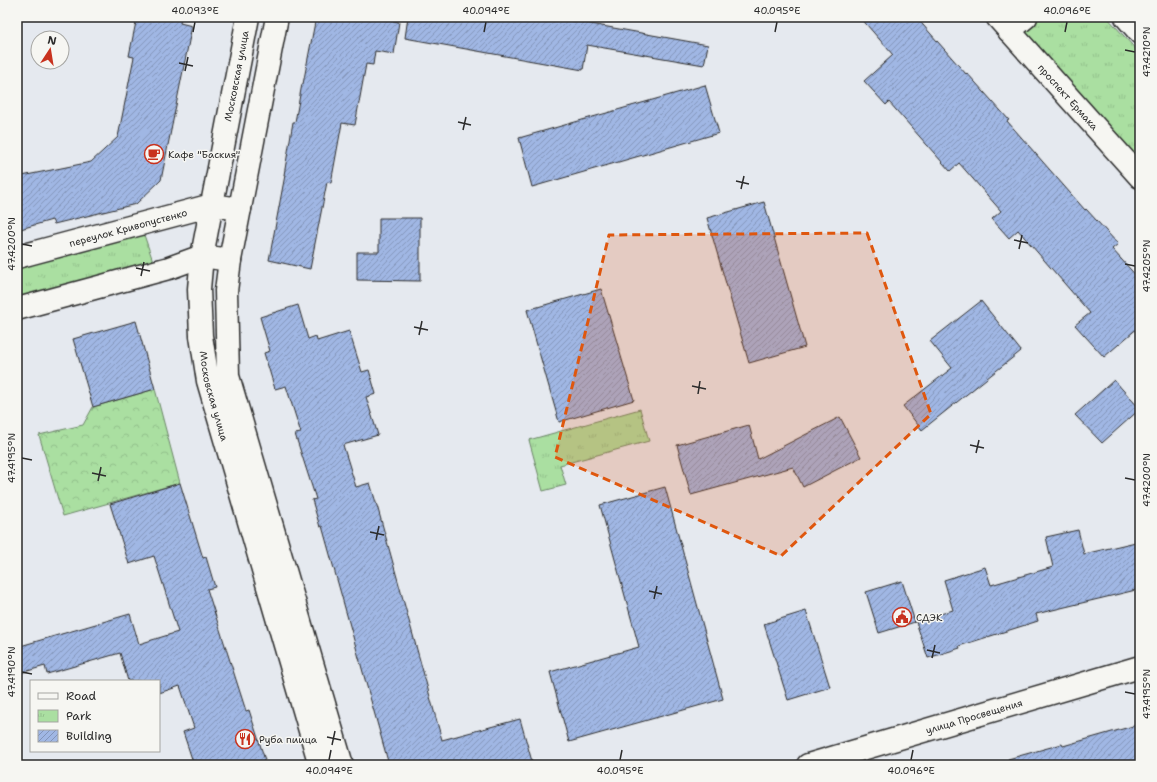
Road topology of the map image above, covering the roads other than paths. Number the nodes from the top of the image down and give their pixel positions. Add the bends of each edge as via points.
1 (248, 17) edge
2 (277, 17) edge
3 (1026, 17) edge
4 (1126, 17) edge
5 (1003, 24) edge
6 (1140, 33) edge
7 (1140, 177) edge
8 (212, 205) junction
9 (240, 209) junction
10 (202, 256) junction
11 (17, 257) edge
12 (230, 260) junction
13 (17, 309) edge
14 (1140, 667) edge
15 (320, 765) edge
16 (342, 765) edge
17 (808, 765) edge

1 - 8 main road, Московская улица
2 - 9 main road, Московская улица
3 - 5 main road
4 - 6 main road
5 - 7 main road, проспект Ермака
8 - 9 main road, переулок Кривопустенко
8 - 10 main road, Московская улица
8 - 11 main road, переулок Кривопустенко
9 - 12 main road, Московская улица
10 - 12 main road
10 - 13 main road via 169,268
10 - 15 main road, Московская улица via 199,289 201,336 208,381
12 - 16 main road, Московская улица via 226,291 228,376
14 - 17 main road, улица Просвещения

